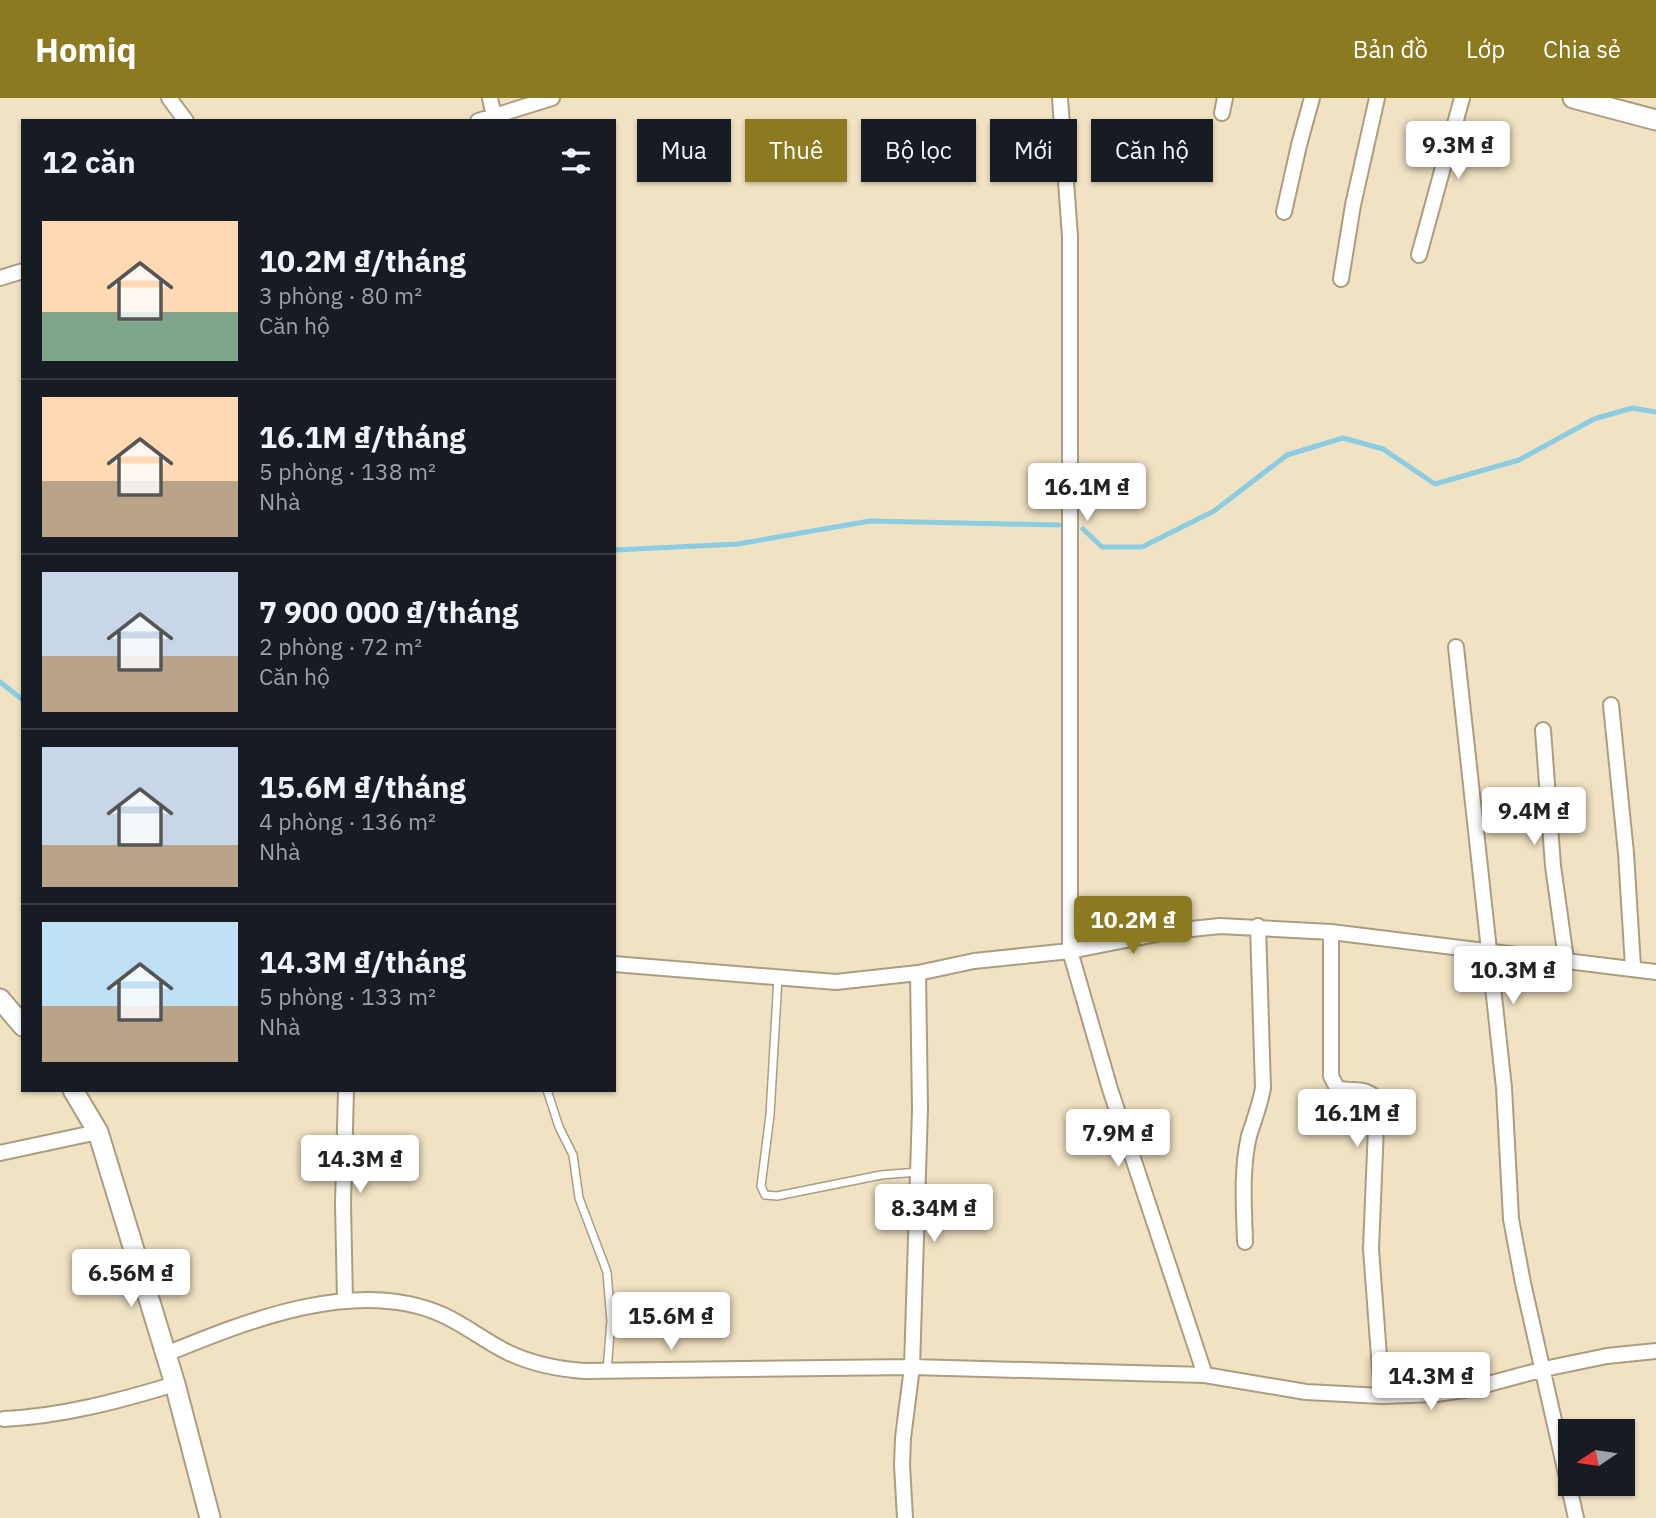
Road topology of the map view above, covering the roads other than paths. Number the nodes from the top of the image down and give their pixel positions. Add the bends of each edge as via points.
1 (169, 98) edge
2 (490, 98) edge
3 (552, 98) edge
4 (1060, 98) edge
5 (1312, 98) edge
6 (1377, 98) edge
7 (1462, 98) edge
8 (1573, 98) edge
9 (494, 116) junction
10 (185, 119) edge
11 (484, 119) edge
12 (1656, 121) edge
13 (1284, 212) dead end
14 (1419, 255) dead end
15 (21, 272) edge
16 (0, 278) edge
17 (1341, 279) dead end
18 (1456, 647) dead end
19 (1611, 705) dead end
20 (1543, 730) dead end
21 (1258, 926) junction
22 (1331, 932) junction
23 (1070, 951) junction
24 (1489, 951) junction
25 (1566, 959) junction
26 (616, 964) edge
27 (1633, 967) junction
28 (1656, 972) edge
29 (918, 973) junction
30 (778, 978) junction
31 (74, 1092) edge
32 (346, 1092) edge
33 (548, 1092) edge
34 (98, 1132) junction
35 (0, 1153) edge
36 (918, 1172) junction
37 (1245, 1242) dead end
38 (345, 1300) junction
39 (1656, 1351) edge
40 (166, 1354) junction
41 (912, 1367) junction
42 (1544, 1369) junction
43 (607, 1371) junction
44 (1205, 1375) junction
45 (175, 1384) junction
46 (1382, 1396) junction
47 (4, 1419) dead end
48 (210, 1518) edge
49 (905, 1518) edge
50 (1576, 1518) edge

1 - 10 street
2 - 9 street
3 - 9 street
4 - 23 street via 1069,237
5 - 13 street
6 - 17 street
7 - 14 street
8 - 12 street
9 - 11 street
15 - 16 street
18 - 24 street
19 - 27 street
20 - 25 street via 1552,856
21 - 22 street
21 - 23 street via 1172,930
21 - 37 street via 1263,1088 1245,1163
22 - 24 street
22 - 46 street via 1331,1076 1337,1088 1367,1091 1377,1102 1371,1249
23 - 29 street via 974,961
23 - 44 street
24 - 25 street
24 - 42 street via 1504,1087 1511,1219
25 - 27 street
26 - 30 street
27 - 28 street
29 - 30 street via 836,982
29 - 36 street
30 - 36 lane via 761,1185 765,1195
31 - 34 street
32 - 38 street
33 - 43 lane via 573,1155 579,1198 607,1272 611,1321
34 - 35 street
34 - 40 street
36 - 41 street
38 - 40 street via 254,1320
38 - 43 street via 418,1306 536,1363 565,1370
39 - 42 street
40 - 45 street
41 - 43 street
41 - 44 street
41 - 49 street via 903,1438
42 - 46 street via 1470,1389
42 - 50 street
44 - 46 street via 1306,1392
45 - 47 street via 103,1404
45 - 48 street

